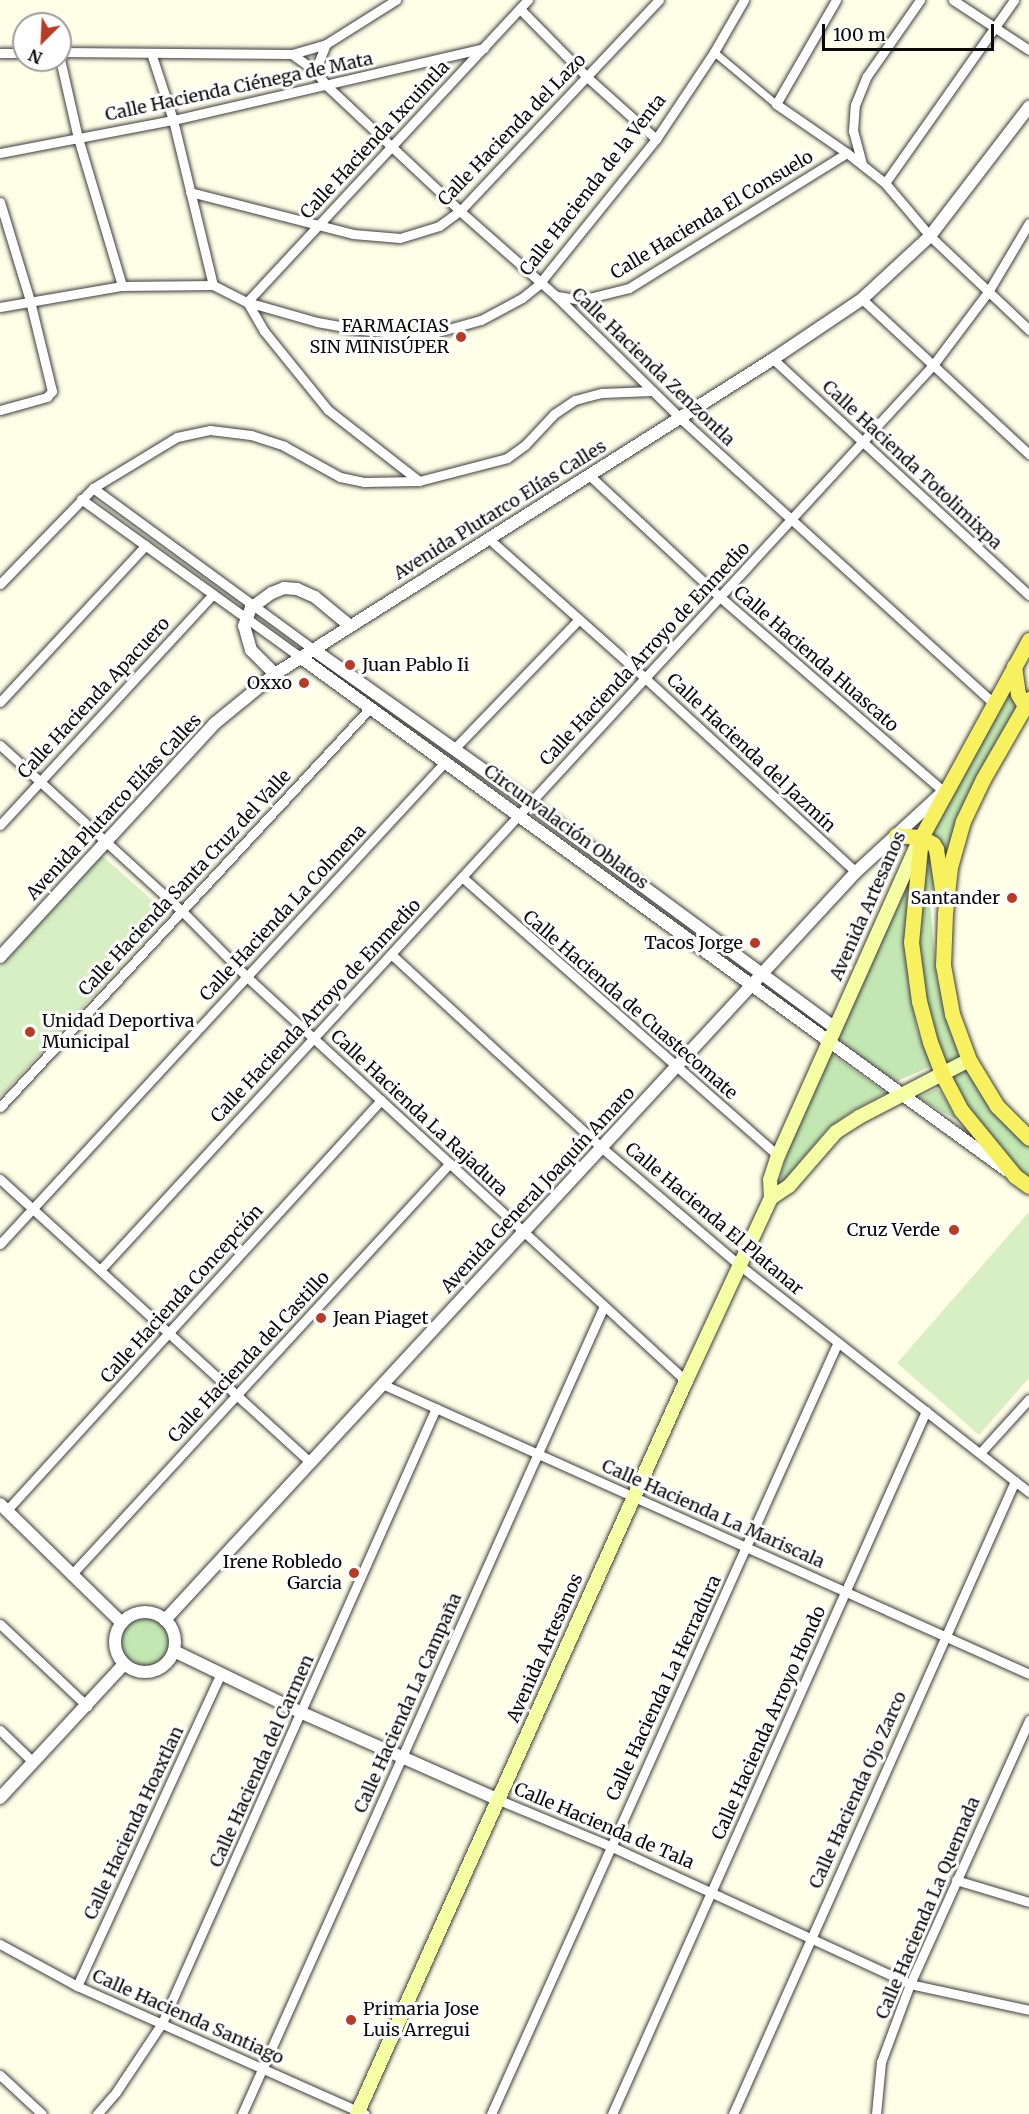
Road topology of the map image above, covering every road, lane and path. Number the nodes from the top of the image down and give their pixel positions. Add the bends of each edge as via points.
1 (396, 0) edge
2 (528, 0) edge
3 (659, 0) edge
4 (744, 0) edge
5 (836, 0) edge
6 (920, 0) edge
7 (953, 0) edge
8 (1014, 0) edge
9 (520, 9) junction
10 (995, 27) junction
11 (326, 44) junction
12 (484, 48) junction
13 (1029, 50) edge
14 (72, 52) edge
15 (714, 52) junction
16 (151, 53) junction
17 (292, 54) junction
18 (315, 71) junction
19 (63, 72) edge
20 (587, 76) junction
21 (327, 86) junction
22 (776, 104) junction
23 (1029, 107) edge
24 (172, 120) junction
25 (78, 138) junction
26 (656, 139) junction
27 (392, 147) junction
28 (0, 153) edge
29 (847, 153) junction
30 (862, 164) junction
31 (885, 183) junction
32 (190, 192) junction
33 (0, 202) edge
34 (460, 211) junction
35 (1029, 223) edge
36 (317, 227) junction
37 (930, 236) junction
38 (540, 284) junction
39 (213, 285) junction
40 (122, 286) junction
41 (988, 292) junction
42 (555, 295) junction
43 (862, 299) junction
44 (30, 301) junction
45 (247, 302) junction
46 (0, 307) edge
47 (1029, 330) edge
48 (773, 360) junction
49 (933, 365) junction
50 (652, 391) junction
51 (0, 410) edge
52 (680, 418) junction
53 (862, 442) junction
54 (1029, 454) edge
55 (589, 475) junction
56 (419, 481) junction
57 (93, 488) junction
58 (81, 499) junction
59 (791, 519) junction
60 (488, 538) junction
61 (146, 545) junction
62 (0, 584) edge
63 (213, 594) junction
64 (1029, 595) edge
65 (720, 597) junction
66 (255, 605) junction
67 (246, 617) junction
68 (579, 619) junction
69 (350, 626) junction
70 (1029, 640) edge
71 (314, 650) junction
72 (300, 657) junction
73 (1014, 666) junction
74 (275, 674) junction
75 (645, 678) junction
76 (0, 702) edge
77 (993, 703) junction
78 (1028, 705) edge
79 (370, 708) junction
80 (0, 745) edge
81 (453, 749) junction
82 (445, 762) junction
83 (40, 782) junction
84 (944, 792) junction
85 (530, 803) junction
86 (518, 816) junction
87 (0, 825) edge
88 (896, 835) junction
89 (921, 837) junction
90 (105, 841) junction
91 (856, 872) junction
92 (462, 877) junction
93 (181, 910) junction
94 (945, 913) junction
95 (392, 956) junction
96 (0, 957) edge
97 (763, 973) junction
98 (247, 976) junction
99 (752, 986) junction
100 (834, 1027) junction
101 (314, 1038) junction
102 (829, 1043) junction
103 (969, 1060) junction
104 (676, 1068) junction
105 (942, 1074) junction
106 (902, 1095) junction
107 (381, 1100) junction
108 (0, 1107) edge
109 (1029, 1138) edge
110 (601, 1147) junction
111 (778, 1156) junction
112 (450, 1163) junction
113 (1015, 1176) junction
114 (0, 1179) edge
115 (1029, 1186) edge
116 (771, 1198) junction
117 (33, 1209) junction
118 (524, 1232) junction
119 (0, 1244) edge
120 (738, 1264) junction
121 (100, 1270) junction
122 (604, 1305) junction
123 (168, 1333) junction
124 (838, 1342) junction
125 (686, 1381) junction
126 (382, 1384) junction
127 (236, 1395) junction
128 (1029, 1399) edge
129 (436, 1408) junction
130 (926, 1411) junction
131 (980, 1453) junction
132 (538, 1454) junction
133 (310, 1462) junction
134 (1015, 1480) junction
135 (1029, 1492) edge
136 (634, 1497) junction
137 (3, 1507) edge
138 (747, 1547) junction
139 (72, 1574) junction
140 (845, 1591) junction
141 (165, 1620) junction
142 (122, 1623) junction
143 (0, 1624) edge
144 (944, 1636) junction
145 (174, 1651) junction
146 (124, 1664) junction
147 (1029, 1674) edge
148 (220, 1675) junction
149 (87, 1706) junction
150 (302, 1713) junction
151 (1029, 1720) edge
152 (0, 1730) edge
153 (402, 1758) junction
154 (33, 1762) junction
155 (0, 1798) edge
156 (499, 1800) junction
157 (610, 1846) junction
158 (956, 1880) junction
159 (712, 1893) junction
160 (1029, 1902) edge
161 (811, 1940) junction
162 (0, 1944) edge
163 (910, 1983) junction
164 (77, 1986) junction
165 (1029, 2010) edge
166 (162, 2023) junction
167 (262, 2068) junction
168 (0, 2075) edge
169 (360, 2113) edge
170 (42, 2114) edge
171 (97, 2114) edge
172 (242, 2114) edge
173 (491, 2114) edge
174 (612, 2114) edge
175 (733, 2114) edge
176 (876, 2114) edge

1 - 11 street
2 - 9 street, Calle Hacienda Ixcuintla
3 - 20 street, Calle Hacienda del Lazo
4 - 15 street, Calle Hacienda de la Venta
5 - 22 street
6 - 30 street via 867,76 857,98 853,131
7 - 10 street
8 - 10 street
9 - 12 street, Calle Hacienda Ixcuintla
9 - 20 street
10 - 13 street
10 - 31 street
11 - 17 street
11 - 18 street
12 - 21 street, Calle Hacienda Ciénega de Mata
12 - 27 street, Calle Hacienda Ixcuintla
14 - 16 street
15 - 22 street
15 - 26 street, Calle Hacienda de la Venta
16 - 17 street
16 - 24 street
17 - 18 street, Calle Hacienda Zenzontla
18 - 21 street, Calle Hacienda Zenzontla
19 - 25 street
20 - 26 street
20 - 34 street, Calle Hacienda del Lazo
21 - 24 street, Calle Hacienda Ciénega de Mata
21 - 27 street, Calle Hacienda Zenzontla
22 - 29 street
23 - 37 street, Avenida Plutarco Elías Calles
24 - 25 street, Calle Hacienda Ciénega de Mata
24 - 32 street
25 - 28 street, Calle Hacienda Ciénega de Mata
25 - 40 street
26 - 38 street, Calle Hacienda de la Venta
27 - 34 street, Calle Hacienda Zenzontla
27 - 36 street, Calle Hacienda Ixcuintla
29 - 30 street
29 - 42 street, Calle Hacienda El Consuelo via 629,288 581,300
30 - 31 street
31 - 37 street
32 - 36 street, Calle Hacienda del Lazo
32 - 39 street
33 - 44 street
34 - 36 street, Calle Hacienda del Lazo via 439,226 400,238
34 - 38 street, Calle Hacienda Zenzontla
35 - 41 street, Calle Hacienda Arroyo de Enmedio
36 - 45 street, Calle Hacienda Ixcuintla
37 - 41 street
37 - 43 street, Avenida Plutarco Elías Calles
38 - 42 street, Calle Hacienda Zenzontla
38 - 45 street, Calle Hacienda de la Venta via 482,320 458,328 408,334 317,322
39 - 40 street, Calle Hacienda de la Venta
39 - 45 street, Calle Hacienda de la Venta
40 - 44 street, Calle Hacienda de la Venta
41 - 47 street
41 - 49 street, Calle Hacienda Arroyo de Enmedio
42 - 50 street, Calle Hacienda Zenzontla
43 - 48 street, Avenida Plutarco Elías Calles
43 - 49 street
44 - 46 street, Calle Hacienda de la Venta
44 - 51 street via 52,394
45 - 56 street via 264,331 328,410
48 - 52 street, Avenida Plutarco Elías Calles
48 - 53 street, Calle Hacienda Totolimixpa
49 - 53 street, Calle Hacienda Arroyo de Enmedio
49 - 54 street
50 - 52 street, Calle Hacienda Zenzontla
50 - 56 street via 602,393 575,400 562,407 507,458
52 - 55 street, Avenida Plutarco Elías Calles
52 - 59 street, Calle Hacienda Zenzontla
53 - 59 street, Calle Hacienda Arroyo de Enmedio
53 - 64 street, Calle Hacienda Totolimixpa
55 - 60 street, Avenida Plutarco Elías Calles
55 - 65 street, Calle Hacienda Huascato
56 - 57 street via 364,482 340,477 284,446 222,430 166,442
57 - 58 street
57 - 66 street, Circunvalación Oblatos
58 - 61 street, Circunvalación Oblatos
58 - 62 street
59 - 65 street, Calle Hacienda Arroyo de Enmedio
59 - 77 street, Calle Hacienda Zenzontla
60 - 68 street, Calle Hacienda del Jazmín
60 - 69 street, Avenida Plutarco Elías Calles
61 - 63 street, Circunvalación Oblatos
61 - 76 street
63 - 67 street, Circunvalación Oblatos
63 - 83 street, Calle Hacienda Apacuero
65 - 75 street, Calle Hacienda Arroyo de Enmedio
65 - 84 street, Calle Hacienda Huascato
66 - 67 street
66 - 69 street via 278,591 297,589 315,597
66 - 71 street, Circunvalación Oblatos
67 - 72 street, Circunvalación Oblatos
67 - 74 street via 244,626 250,650
68 - 75 street, Calle Hacienda del Jazmín
68 - 81 street
69 - 71 street, Avenida Plutarco Elías Calles
70 - 73 main road, Avenida Artesanos
71 - 72 street, Avenida Plutarco Elías Calles
71 - 81 street, Circunvalación Oblatos
72 - 74 street, Avenida Plutarco Elías Calles
72 - 79 street, Circunvalación Oblatos
73 - 77 main road, Avenida Artesanos
73 - 78 main road via 1018,694
74 - 90 street, Avenida Plutarco Elías Calles via 214,724
75 - 85 street, Calle Hacienda Arroyo de Enmedio
75 - 91 street, Calle Hacienda del Jazmín
77 - 84 main road, Avenida Artesanos
78 - 94 main road via 983,779 963,821
79 - 82 street, Circunvalación Oblatos
79 - 93 street, Calle Hacienda Santa Cruz del Valle
80 - 83 street, Calle Hacienda La Rajadura
81 - 85 street, Circunvalación Oblatos
82 - 86 street, Circunvalación Oblatos
82 - 98 street, Calle Hacienda La Colmena
83 - 87 street, Calle Hacienda Apacuero
83 - 90 street, Calle Hacienda La Rajadura
84 - 88 street, Avenida General Joaquín Amaro
84 - 89 main road, Avenida Artesanos
85 - 86 street, Calle Hacienda Arroyo de Enmedio
85 - 97 street, Circunvalación Oblatos
86 - 92 street, Calle Hacienda Arroyo de Enmedio
86 - 99 street, Circunvalación Oblatos
88 - 89 main road
88 - 91 street, Avenida General Joaquín Amaro
89 - 94 main road via 936,849
89 - 100 main road, Avenida Artesanos
89 - 105 main road via 910,942 930,1042
90 - 93 street, Calle Hacienda La Rajadura
90 - 96 street, Avenida Plutarco Elías Calles
91 - 97 street, Avenida General Joaquín Amaro
92 - 95 street, Calle Hacienda Arroyo de Enmedio
92 - 104 street, Calle Hacienda de Cuastecomate
93 - 98 street, Calle Hacienda La Rajadura
93 - 108 street, Calle Hacienda Santa Cruz del Valle
94 - 103 main road via 943,965 952,1014
95 - 101 street, Calle Hacienda Arroyo de Enmedio
95 - 110 street, Calle Hacienda El Platanar
97 - 99 street, Avenida General Joaquín Amaro
97 - 100 street, Circunvalación Oblatos
98 - 101 street, Calle Hacienda La Rajadura
98 - 117 street, Calle Hacienda La Colmena
99 - 102 street, Circunvalación Oblatos
99 - 104 street, Avenida General Joaquín Amaro
100 - 102 main road, Avenida Artesanos
101 - 107 street, Calle Hacienda La Rajadura
101 - 121 street, Calle Hacienda Arroyo de Enmedio
102 - 106 street, Circunvalación Oblatos
102 - 111 main road, Avenida Artesanos
103 - 105 main road, Avenida Artesanos
103 - 109 main road via 997,1107
104 - 110 street, Avenida General Joaquín Amaro
104 - 111 street, Calle Hacienda de Cuastecomate
105 - 106 main road, Avenida Artesanos
105 - 113 main road via 962,1110
106 - 113 street, Circunvalación Oblatos
106 - 116 main road, Avenida Artesanos via 836,1132 789,1186
107 - 112 street, Calle Hacienda La Rajadura
107 - 123 street, Calle Hacienda Concepción
110 - 118 street, Avenida General Joaquín Amaro
110 - 120 street, Calle Hacienda El Platanar
111 - 116 main road, Avenida Artesanos via 770,1180
112 - 118 street, Calle Hacienda La Rajadura
112 - 127 street, Calle Hacienda del Castillo
113 - 115 main road, Circunvalación Oblatos
114 - 117 street
116 - 120 main road, Avenida Artesanos
117 - 119 street, Calle Hacienda La Colmena
117 - 121 street
118 - 122 street, Calle Hacienda La Rajadura
118 - 126 street, Avenida General Joaquín Amaro
120 - 124 street, Calle Hacienda El Platanar
120 - 125 main road, Avenida Artesanos
121 - 123 street
122 - 125 street, Calle Hacienda La Rajadura
122 - 132 street, Calle Hacienda La Campaña
123 - 127 street
123 - 137 street, Calle Hacienda Concepción
124 - 130 street, Calle Hacienda El Platanar
124 - 138 street, Calle Hacienda La Herradura
125 - 136 main road, Avenida Artesanos
126 - 129 street, Calle Hacienda La Mariscala
126 - 133 street, Avenida General Joaquín Amaro
127 - 133 street
127 - 139 street, Calle Hacienda del Castillo
128 - 131 street
129 - 132 street, Calle Hacienda La Mariscala
129 - 150 street, Calle Hacienda del Carmen
130 - 131 street, Calle Hacienda El Platanar
130 - 140 street, Calle Hacienda Arroyo Hondo
131 - 134 street, Calle Hacienda El Platanar
132 - 136 street, Calle Hacienda La Mariscala
132 - 153 street, Calle Hacienda La Campaña
133 - 141 street, Avenida General Joaquín Amaro
134 - 135 street, Calle Hacienda El Platanar
134 - 144 street, Calle Hacienda Ojo Zarco
136 - 138 street, Calle Hacienda La Mariscala
136 - 156 main road, Avenida Artesanos
137 - 139 street
138 - 140 street, Calle Hacienda La Mariscala
138 - 157 street, Calle Hacienda La Herradura
139 - 142 street
140 - 144 street, Calle Hacienda La Mariscala
140 - 159 street, Calle Hacienda Arroyo Hondo
141 - 142 street via 138,1613
141 - 145 street via 174,1634
142 - 146 street via 115,1639
143 - 149 street
144 - 147 street, Calle Hacienda La Mariscala
144 - 161 street, Calle Hacienda Ojo Zarco
145 - 146 street via 162,1667 152,1671 142,1672
145 - 148 street, Calle Hacienda de Tala
146 - 149 street
148 - 150 street, Calle Hacienda de Tala
148 - 164 street, Calle Hacienda Hoaxtlan
149 - 154 street
150 - 153 street, Calle Hacienda de Tala
150 - 166 street, Calle Hacienda del Carmen
151 - 158 street, Calle Hacienda La Quemada
152 - 154 street
153 - 156 street, Calle Hacienda de Tala
153 - 167 street, Calle Hacienda La Campaña
154 - 155 street
156 - 157 street, Calle Hacienda de Tala
156 - 169 main road, Avenida Artesanos
157 - 159 street, Calle Hacienda de Tala
157 - 173 street, Calle Hacienda La Herradura
158 - 160 street
158 - 163 street, Calle Hacienda La Quemada
159 - 161 street, Calle Hacienda de Tala
159 - 174 street, Calle Hacienda Arroyo Hondo
161 - 163 street, Calle Hacienda de Tala
161 - 175 street, Calle Hacienda Ojo Zarco
162 - 164 street, Calle Hacienda Santiago
163 - 165 street, Calle Hacienda de Tala
163 - 176 street, Calle Hacienda La Quemada via 881,2062
164 - 166 street, Calle Hacienda Santiago
166 - 167 street, Calle Hacienda Santiago
166 - 171 street, Calle Hacienda del Carmen
167 - 169 street, Calle Hacienda Santiago
167 - 172 street, Calle Hacienda La Campaña
168 - 170 street

